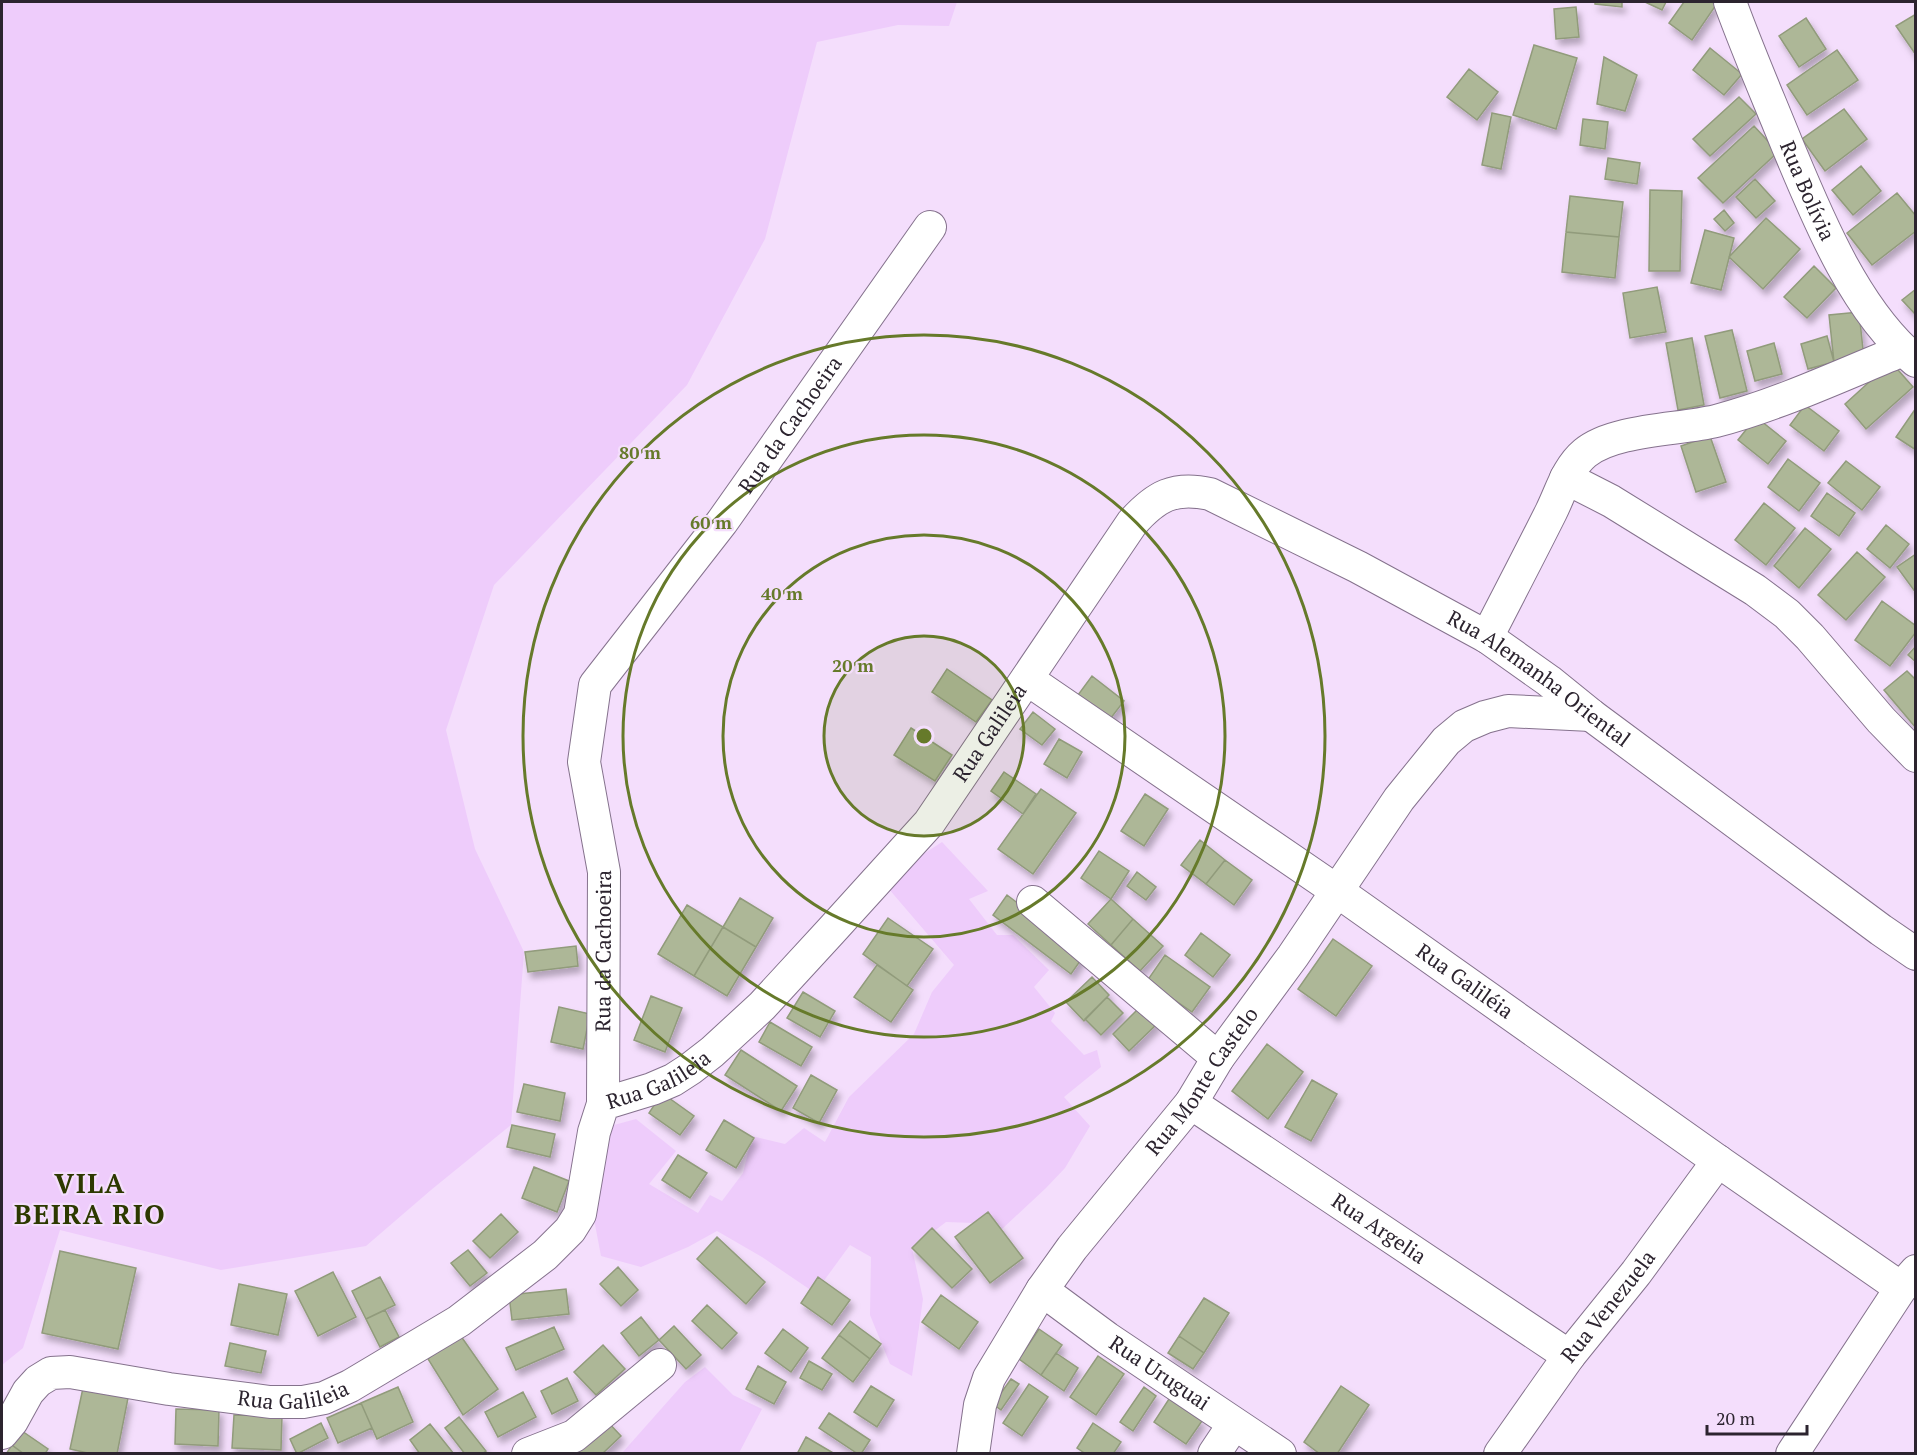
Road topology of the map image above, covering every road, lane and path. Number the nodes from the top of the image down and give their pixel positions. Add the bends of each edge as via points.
1 (1730, 2) edge
2 (930, 227) dead end
3 (1909, 355) edge
4 (1566, 478) junction
5 (1132, 523) joint
6 (1487, 637) junction
7 (1027, 680) junction
8 (1591, 715) junction
9 (1916, 756) edge
10 (1337, 891) junction
11 (1033, 902) dead end
12 (1916, 954) edge
13 (1218, 1058) junction
14 (1191, 1102) junction
15 (603, 1104) junction
16 (1718, 1161) junction
17 (1908, 1280) edge
18 (1042, 1290) junction
19 (1569, 1356) junction
20 (660, 1365) dead end
21 (1234, 1424) junction
22 (2, 1433) edge
23 (528, 1454) edge
24 (973, 1454) edge
25 (1214, 1454) edge
26 (1280, 1454) edge
27 (1500, 1454) edge
28 (1792, 1454) edge

1 - 3 street, Rua Bolívia via 1794,163 1836,255 1870,309
2 - 15 street, Rua da Cachoeira via 722,522 595,685 584,762 604,872
3 - 4 street via 1723,419 1602,443 1586,452
4 - 6 street
4 - 9 street via 1611,501 1779,608
5 - 6 street, Rua Alemanha Oriental via 1161,496 1192,490 1210,494 1358,567
5 - 7 street, Rua Galileia
6 - 8 street, Rua Alemanha Oriental
7 - 10 street, Rua Galiléia
7 - 15 street, Rua Galileia via 929,823 762,1005 712,1052 673,1080
8 - 10 street, Rua Monte Castelo via 1508,711 1464,726 1446,741 1399,799
8 - 12 street, Rua Alemanha Oriental
10 - 13 street, Rua Monte Castelo
10 - 16 street, Rua Galiléia
11 - 13 street
13 - 14 street, Rua Monte Castelo
14 - 18 street, Rua Monte Castelo
14 - 19 street, Rua Argelia
15 - 22 street, Rua Galileia via 594,1132 580,1214 570,1230 545,1255 459,1321 350,1386 324,1398 270,1402 70,1372 51,1373 28,1392
16 - 17 street, Rua Galiléia
16 - 19 street, Rua Venezuela
17 - 28 street
18 - 21 street, Rua Uruguai
18 - 24 street, Rua Monte Castelo via 989,1378 980,1405
19 - 27 street, Rua Venezuela
20 - 23 street via 574,1436
21 - 25 street
21 - 26 street, Rua Uruguai

